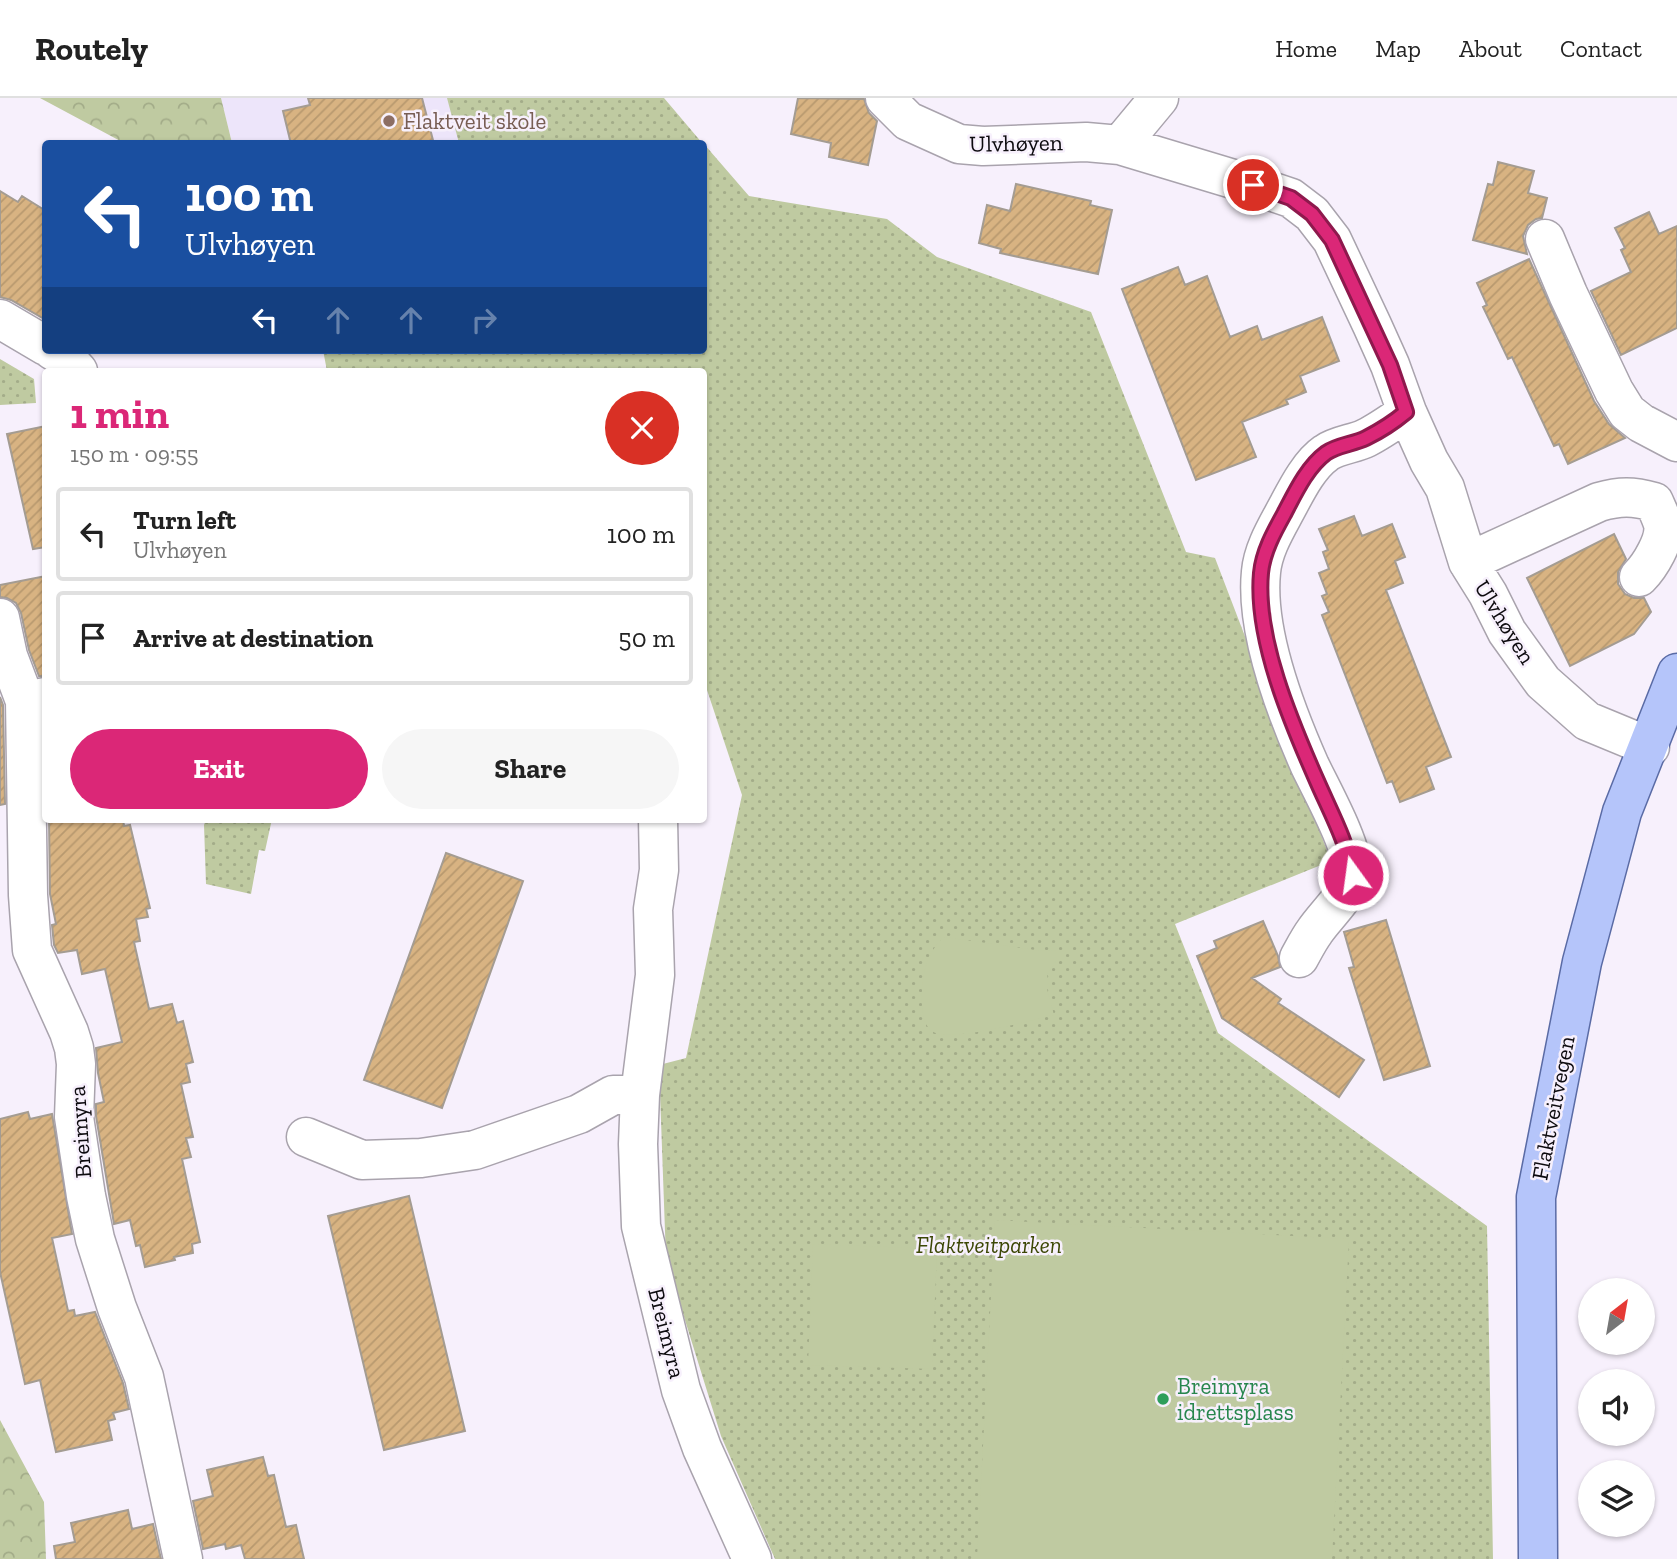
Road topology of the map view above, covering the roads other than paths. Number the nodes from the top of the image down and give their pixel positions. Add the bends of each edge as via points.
1 (886, 98) edge
2 (1159, 98) edge
3 (1120, 145) junction
4 (1545, 239) dead end
5 (0, 319) edge
6 (42, 344) edge
7 (59, 354) edge
8 (75, 368) edge
9 (1406, 412) junction
10 (1677, 442) edge
11 (1670, 520) edge
12 (1468, 562) junction
13 (1639, 577) dead end
14 (0, 618) edge
15 (1677, 673) edge
16 (35, 699) edge
17 (1650, 747) junction
18 (658, 823) edge
19 (1299, 958) dead end
20 (640, 1095) junction
21 (306, 1137) dead end
22 (183, 1559) edge
23 (752, 1559) edge
24 (1538, 1559) edge

1 - 3 street, Ulvhøyen via 908,121 959,144
2 - 3 street
3 - 9 street, Ulvhøyen via 1291,198 1312,214 1332,240 1390,365
4 - 10 street via 1614,391 1641,424
5 - 6 street
7 - 8 street
9 - 12 street, Ulvhøyen via 1445,488
9 - 19 street via 1365,439 1327,452 1311,469 1275,530 1261,572 1261,612 1284,701 1348,849 1353,875
11 - 12 street, Ulvhøyen via 1654,502 1621,496
11 - 13 street, Ulvhøyen via 1651,566
12 - 17 street, Ulvhøyen via 1507,632 1543,682 1587,721
14 - 16 street, Breimyra via 8,656
15 - 17 main road, Flaktveitvegen
16 - 22 street, Breimyra via 29,895 32,950 74,1048 74,1117 95,1239 144,1377
17 - 24 main road, Flaktveitvegen via 1622,812 1582,961 1536,1197
18 - 20 street, Breimyra via 655,975
20 - 21 street via 613,1096 579,1114 475,1150 421,1158 362,1160
20 - 23 street, Breimyra via 641,1226 663,1322 702,1448

